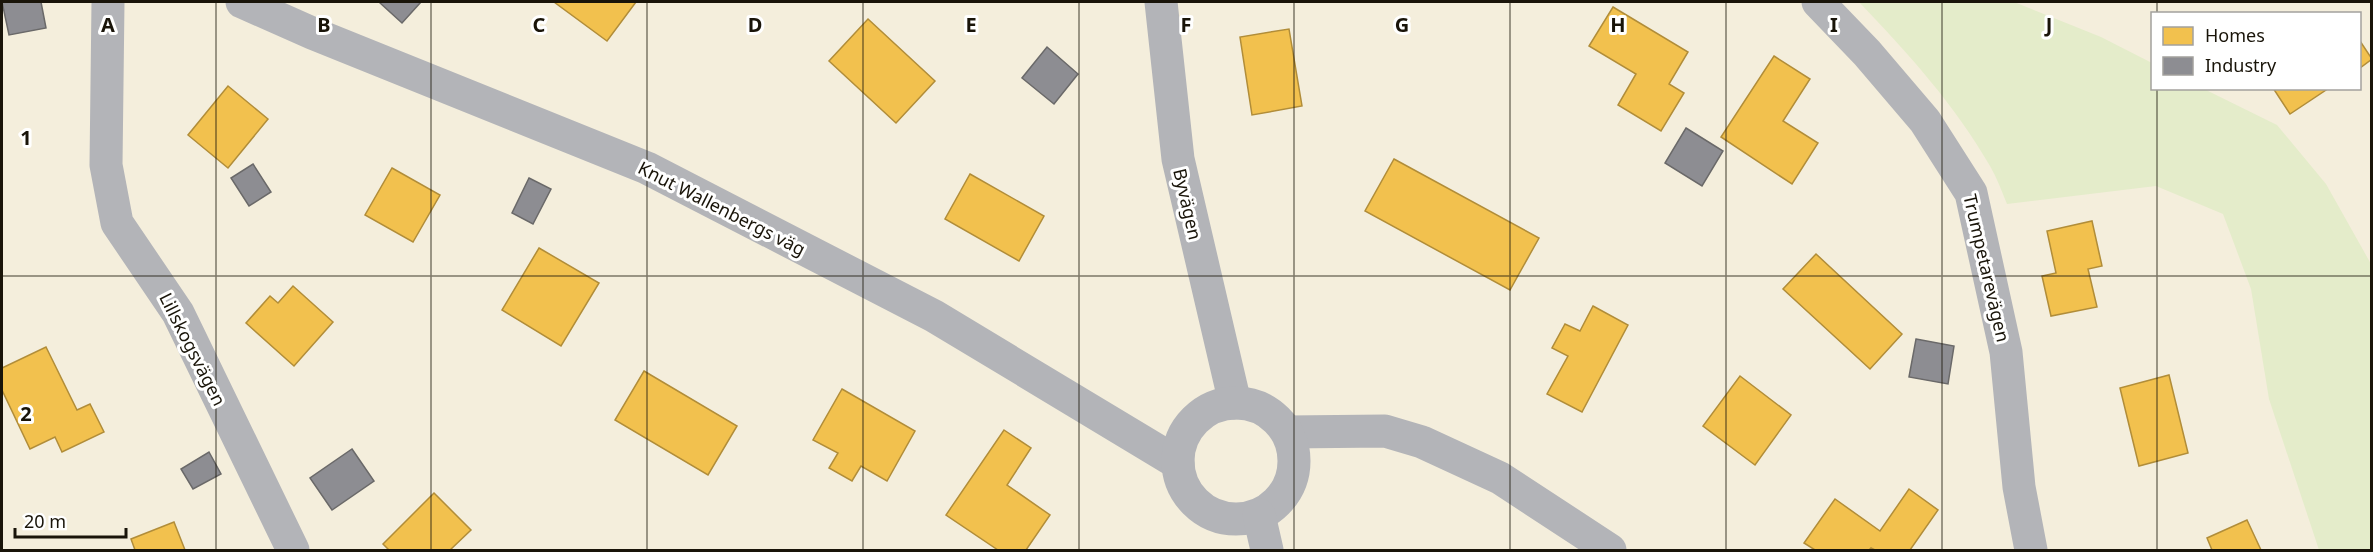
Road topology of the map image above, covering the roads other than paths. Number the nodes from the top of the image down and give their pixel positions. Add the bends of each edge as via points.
1 (108, 2) edge
2 (242, 2) edge
3 (1161, 2) edge
4 (1818, 2) edge
5 (1235, 403) junction
6 (1288, 432) junction
7 (1178, 463) junction
8 (1259, 515) junction
9 (293, 550) edge
10 (1267, 550) edge
11 (1610, 550) edge
12 (2031, 550) edge

1 - 9 street, Lillskogsvägen via 106,165 117,223 178,314
2 - 7 street, Knut Wallenbergs väg via 647,168 934,316
3 - 5 street, Byvägen via 1178,159
4 - 12 street, Trumpetarevägen via 1925,121 1971,193 2006,352 2019,487
5 - 6 street via 1263,409
5 - 7 street via 1204,412 1189,427 1180,443
6 - 8 street via 1294,452 1291,482 1280,500
6 - 11 street via 1385,431 1422,442 1500,478
7 - 8 street via 1187,493 1202,508 1220,517 1240,520
8 - 10 street

